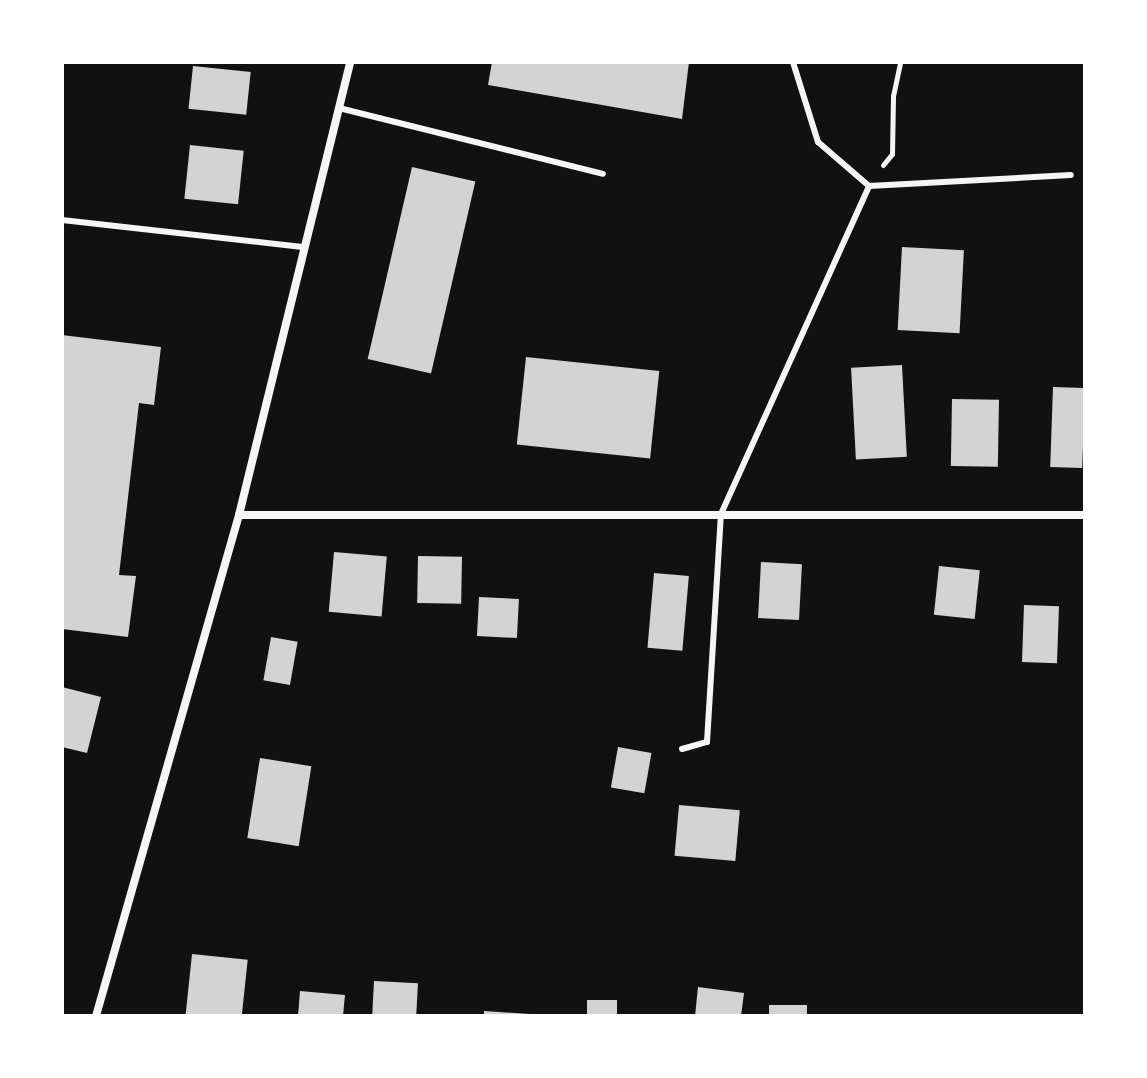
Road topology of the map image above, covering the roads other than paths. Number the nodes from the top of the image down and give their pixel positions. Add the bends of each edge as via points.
1 (350, 62) edge
2 (793, 62) edge
3 (339, 108) junction
4 (603, 174) dead end
5 (1071, 175) dead end
6 (869, 186) junction
7 (62, 220) edge
8 (302, 247) junction
9 (721, 514) junction
10 (239, 515) junction
11 (1085, 515) edge
12 (682, 749) dead end
13 (96, 1016) edge

1 - 3 street
2 - 6 lane via 818,142
3 - 4 lane
3 - 8 street
5 - 6 lane
6 - 9 lane
7 - 8 lane
8 - 10 street
9 - 10 street
9 - 11 street
9 - 12 lane via 707,742
10 - 13 street

